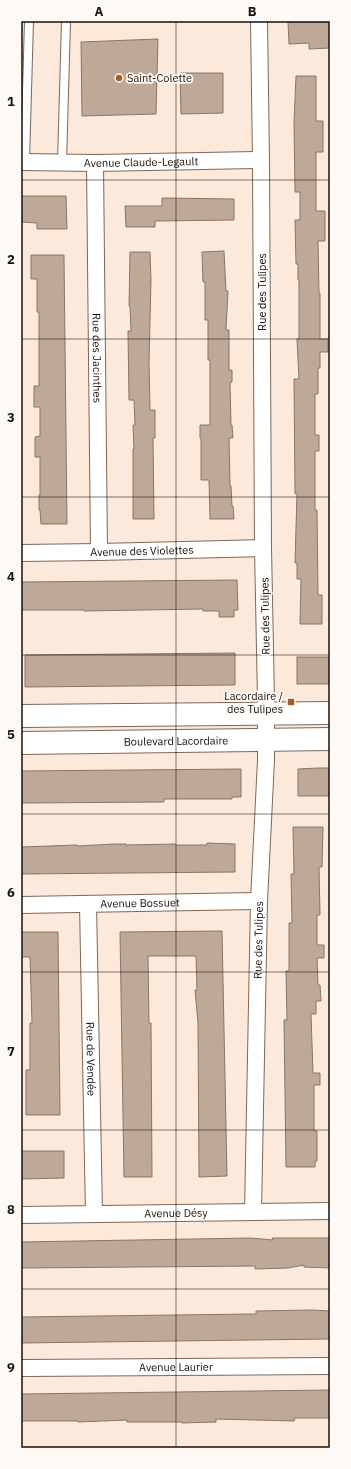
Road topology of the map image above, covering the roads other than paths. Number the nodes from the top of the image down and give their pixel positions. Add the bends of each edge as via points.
1 (29, 21) edge
2 (66, 21) edge
3 (259, 21) edge
4 (262, 160) junction
5 (23, 162) edge
6 (62, 163) junction
7 (95, 163) junction
8 (263, 548) junction
9 (99, 552) junction
10 (21, 553) edge
11 (330, 713) edge
12 (266, 714) junction
13 (21, 716) edge
14 (266, 740) junction
15 (330, 740) edge
16 (21, 743) edge
17 (259, 901) junction
18 (88, 904) junction
19 (21, 905) edge
20 (330, 1211) edge
21 (253, 1212) junction
22 (94, 1214) junction
23 (21, 1215) edge
24 (330, 1366) edge
25 (21, 1368) edge

1 - 5 lane
2 - 6 lane
3 - 4 street, Rue des Tulipes
4 - 7 street, Avenue Claude-Legault
4 - 8 street, Rue des Tulipes
5 - 6 street, Avenue Claude-Legault
6 - 7 street, Avenue Claude-Legault
7 - 9 street, Rue des Jacinthes
8 - 9 street, Avenue des Violettes
8 - 12 street, Rue des Tulipes
9 - 10 street, Avenue des Violettes
11 - 12 main road
12 - 13 main road
12 - 14 street, Rue des Tulipes
14 - 15 main road, Boulevard Lacordaire
14 - 16 main road, Boulevard Lacordaire
14 - 17 street, Rue des Tulipes
17 - 18 street, Avenue Bossuet
17 - 21 street, Rue des Tulipes
18 - 19 street, Avenue Bossuet
18 - 22 street, Rue de Vendée
20 - 21 street, Avenue Désy
21 - 22 street, Avenue Désy
22 - 23 street, Avenue Désy
24 - 25 street, Avenue Laurier

